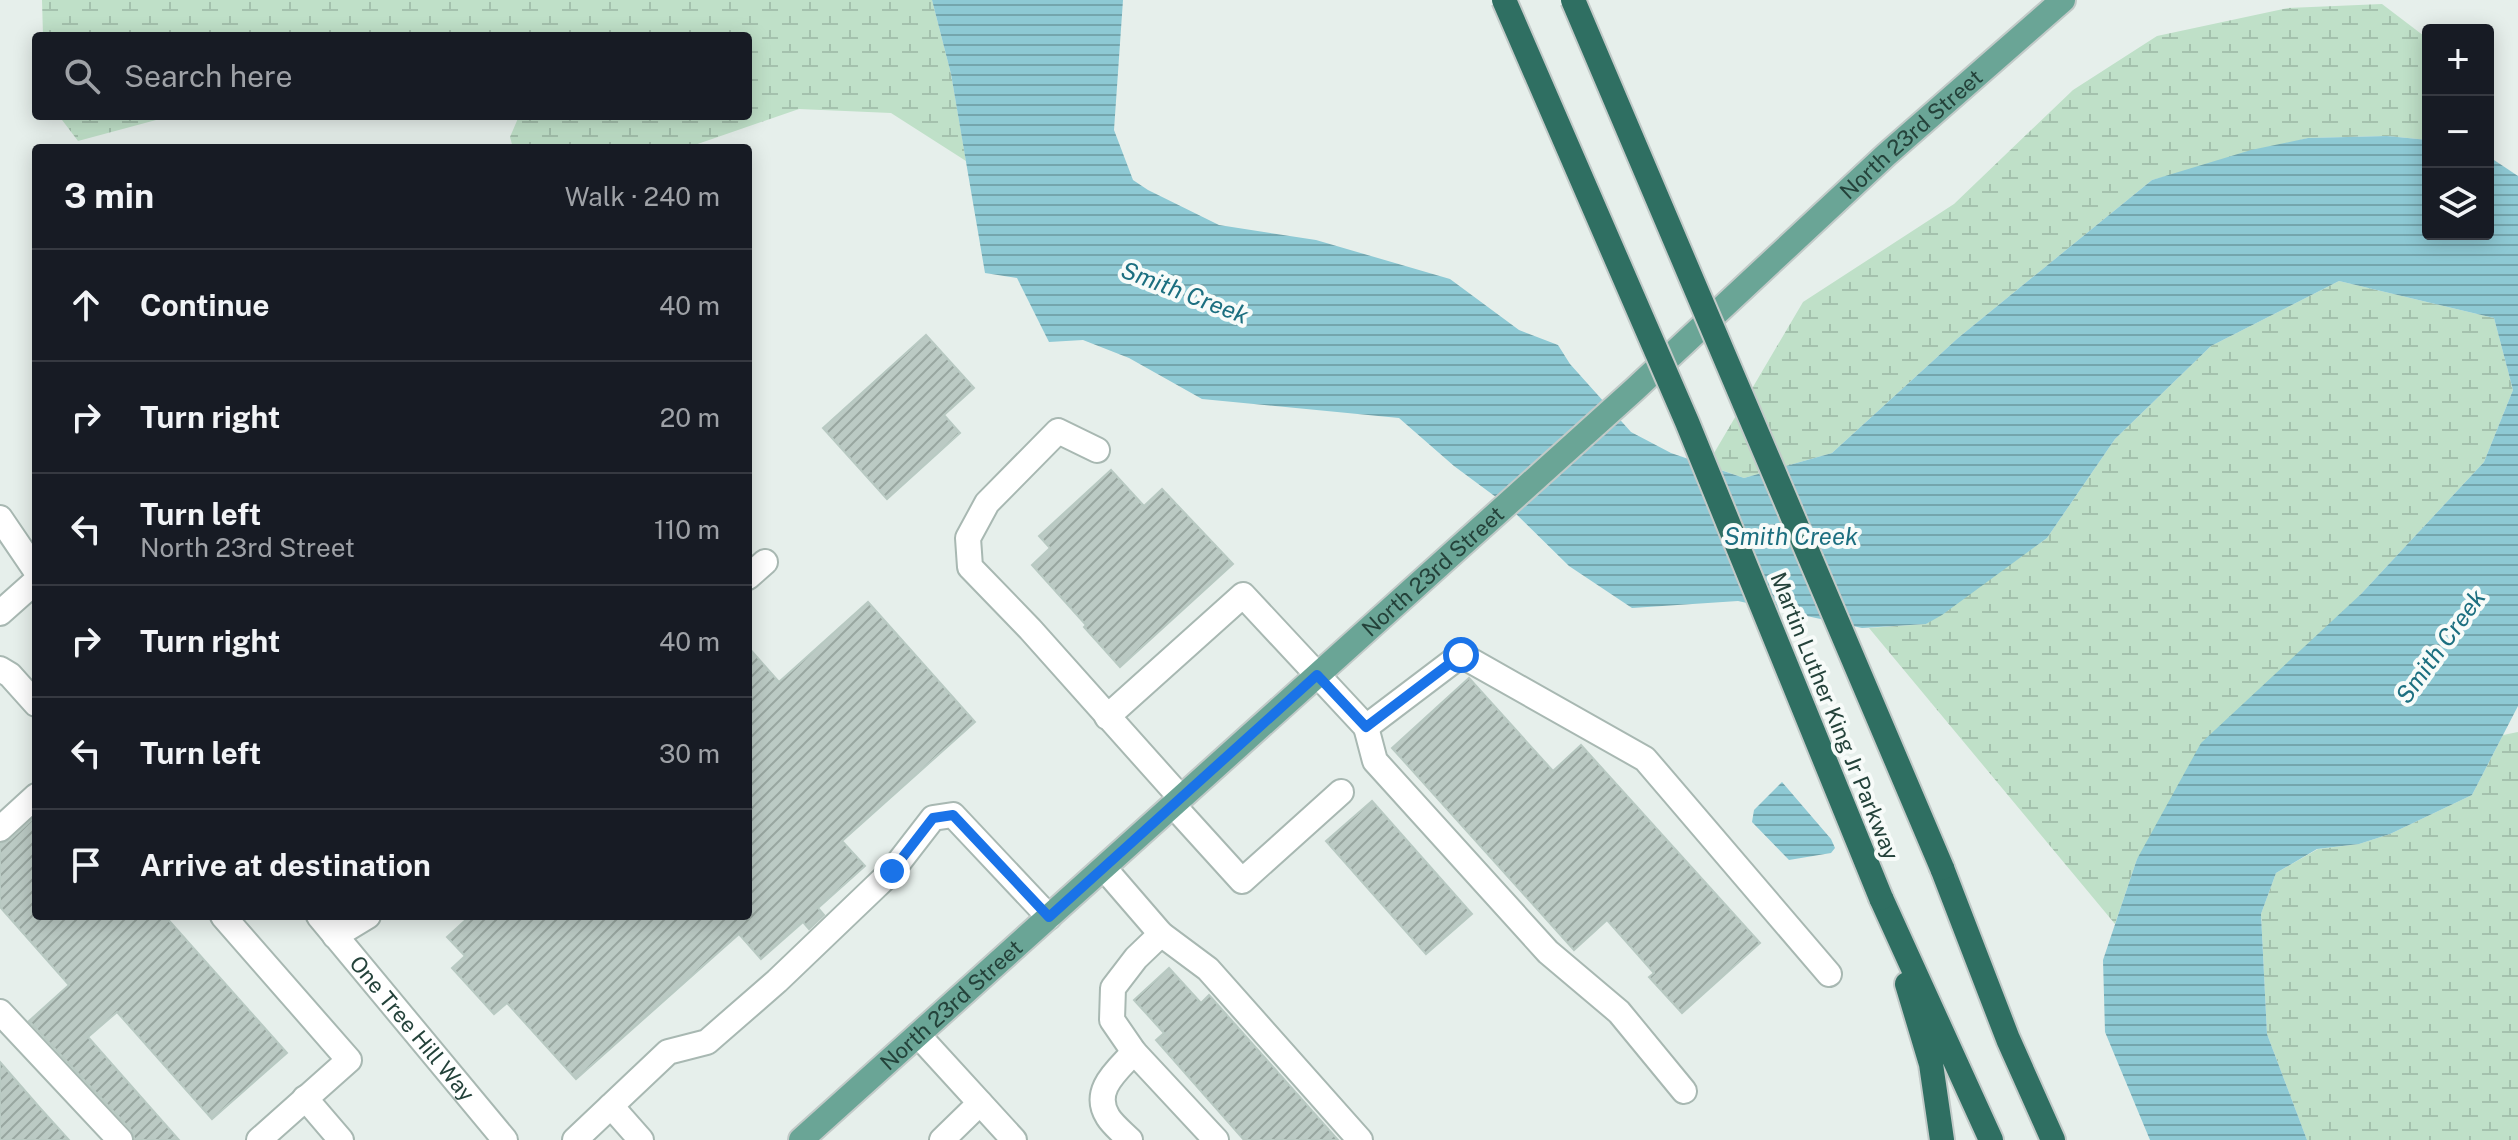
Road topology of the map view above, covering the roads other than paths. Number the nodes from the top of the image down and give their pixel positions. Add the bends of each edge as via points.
1 (1504, 0) edge
2 (1573, 0) edge
3 (2063, 0) edge
4 (1097, 450) dead end
5 (0, 518) edge
6 (32, 565) edge
7 (32, 585) edge
8 (0, 613) edge
9 (0, 669) edge
10 (1317, 675) junction
11 (32, 700) edge
12 (1107, 717) junction
13 (1366, 727) junction
14 (1341, 792) dead end
15 (32, 800) edge
16 (1177, 802) junction
17 (0, 829) edge
18 (1104, 868) junction
19 (1881, 898) junction
20 (1049, 917) junction
21 (226, 920) edge
22 (322, 920) edge
23 (361, 920) edge
24 (1161, 934) junction
25 (335, 936) junction
26 (1829, 974) dead end
27 (0, 1012) edge
28 (918, 1035) junction
29 (1134, 1052) junction
30 (1684, 1091) dead end
31 (305, 1098) junction
32 (980, 1103) junction
33 (611, 1106) junction
34 (120, 1140) edge
35 (259, 1140) edge
36 (341, 1140) edge
37 (505, 1140) edge
38 (575, 1140) edge
39 (641, 1140) edge
40 (801, 1140) edge
41 (942, 1140) edge
42 (1014, 1140) edge
43 (1130, 1140) edge
44 (1216, 1140) edge
45 (1360, 1140) edge
46 (1942, 1140) edge
47 (1991, 1140) edge
48 (2053, 1140) edge

1 - 19 highway, Martin Luther King Jr Parkway, bridge via 1687,422
2 - 48 highway, Martin Luther King Jr Parkway, bridge
3 - 10 main road, North 23rd Street
4 - 12 street via 1058,431 987,503 968,538 970,567
5 - 6 street
7 - 8 street
9 - 11 street
10 - 12 street via 1243,595
10 - 13 street
10 - 16 main road, North 23rd Street
12 - 16 street
13 - 26 street via 1461,655 1645,759
13 - 30 street via 1375,761 1548,952 1619,1012
14 - 16 street via 1242,881
15 - 17 street
16 - 18 main road, North 23rd Street
18 - 20 main road, North 23rd Street
18 - 24 street
19 - 46 highway via 1931,1064
19 - 47 highway, Martin Luther King Jr Parkway
20 - 28 main road, North 23rd Street
20 - 33 street via 953,815 933,818 892,871 777,981 707,1042 668,1052
21 - 31 street via 349,1060
22 - 25 street, One Tree Hill Way
23 - 25 street
24 - 29 street via 1113,988 1112,1020
24 - 45 street via 1208,969
25 - 37 street, One Tree Hill Way
27 - 34 street
28 - 32 street
28 - 40 main road, North 23rd Street
29 - 43 street via 1106,1083 1101,1098 1107,1116
29 - 44 street
31 - 35 street
31 - 36 street
32 - 41 street
32 - 42 street
33 - 38 street
33 - 39 street

